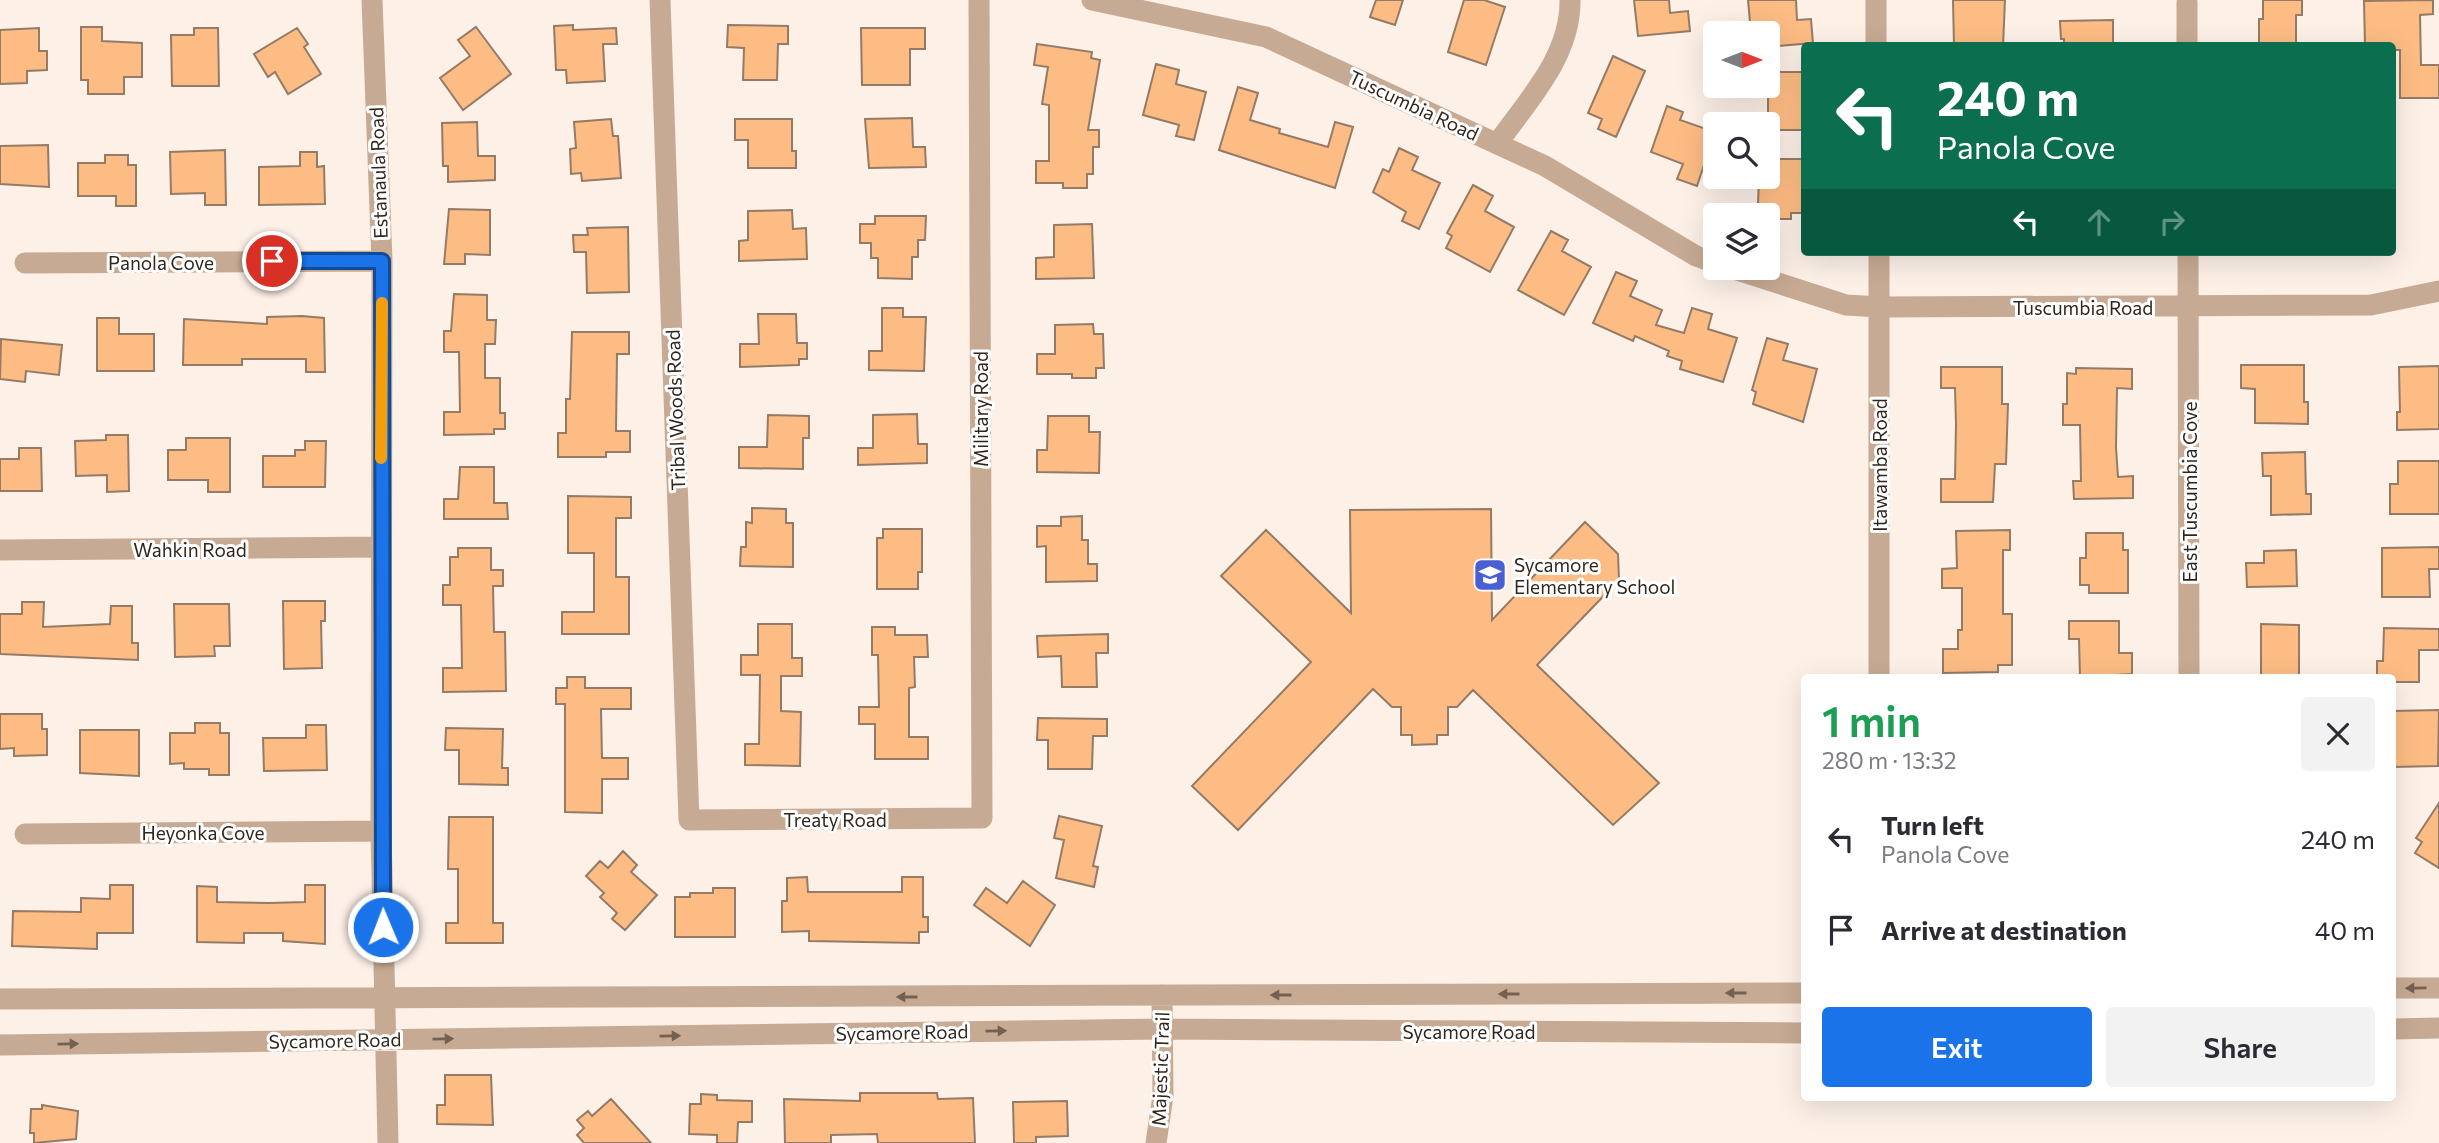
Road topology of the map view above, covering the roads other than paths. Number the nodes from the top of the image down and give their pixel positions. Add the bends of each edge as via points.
1 (372, 0) edge
2 (660, 0) edge
3 (979, 0) edge
4 (1092, 0) edge
5 (1570, 0) edge
6 (1876, 0) edge
7 (2187, 3) dead end
8 (1876, 42) edge
9 (2187, 42) edge
10 (1497, 144) junction
11 (1879, 256) edge
12 (2188, 256) edge
13 (1703, 259) edge
14 (382, 261) junction
15 (25, 263) dead end
16 (1767, 280) edge
17 (2439, 291) edge
18 (1879, 307) junction
19 (2189, 307) junction
20 (381, 547) junction
21 (0, 550) edge
22 (1880, 674) edge
23 (2189, 674) edge
24 (982, 818) joint
25 (689, 820) joint
26 (381, 831) junction
27 (25, 834) dead end
28 (2396, 988) edge
29 (2439, 988) edge
30 (1801, 993) edge
31 (1162, 995) junction
32 (0, 999) edge
33 (384, 999) junction
34 (2439, 1028) edge
35 (1163, 1029) junction
36 (2396, 1029) edge
37 (1801, 1033) edge
38 (387, 1040) junction
39 (0, 1045) edge
40 (388, 1143) edge
41 (1156, 1143) edge

1 - 14 street, Estanaula Road
2 - 25 street, Tribal Woods Road
3 - 24 street, Military Road
4 - 10 street, Tuscumbia Road via 1266,37
5 - 10 street via 1570,23 1552,66
6 - 8 street
7 - 9 street
10 - 13 street, Tuscumbia Road via 1545,166
11 - 18 street, Itawamba Road
12 - 19 street, East Tuscumbia Cove
14 - 15 street, Panola Cove
14 - 20 street, Estanaula Road
16 - 18 street, Tuscumbia Road via 1846,306
17 - 19 street, Tuscumbia Road via 2371,305
18 - 19 street, Tuscumbia Road
18 - 22 street, Itawamba Road
19 - 23 street, East Tuscumbia Cove
20 - 21 street, Wahkin Road
20 - 26 street, Estanaula Road
24 - 25 street, Treaty Road
26 - 27 street, Heyonka Cove
26 - 33 street, Estanaula Road
29 -> 28 street
30 -> 31 street, Sycamore Road
31 -> 33 street, Sycamore Road
31 - 35 street, Majestic Trail
32 - 33 street, Sycamore Road
33 - 38 street, Estanaula Road
34 - 36 street
35 - 37 street, Sycamore Road
38 -> 35 street, Sycamore Road
35 - 41 street, Majestic Trail via 1163,1096
39 -> 38 street, Sycamore Road
38 - 40 street, Estanaula Road

